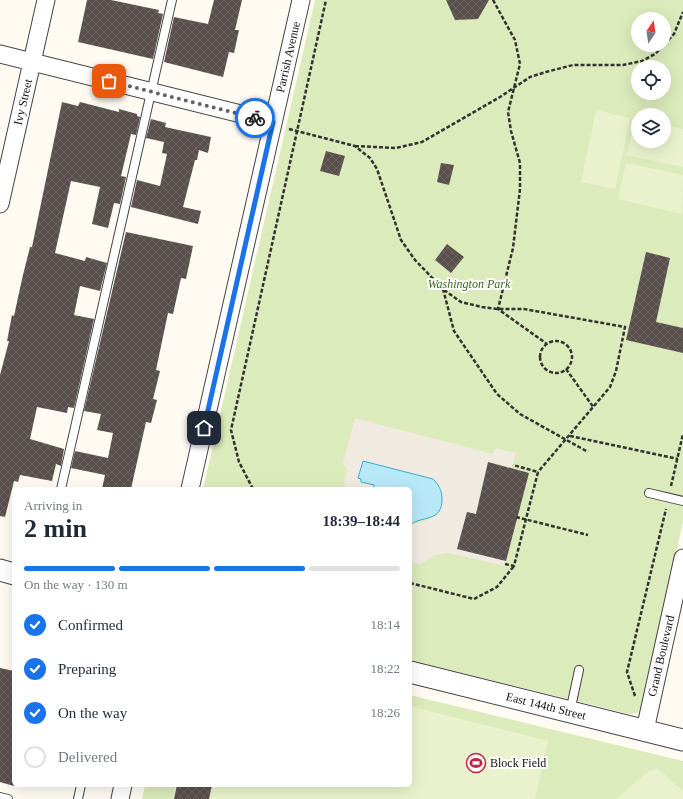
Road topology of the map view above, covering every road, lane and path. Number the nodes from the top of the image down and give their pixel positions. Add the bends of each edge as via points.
1 (46, 0) edge
2 (172, 0) edge
3 (301, 0) edge
4 (326, 0) edge
5 (493, 0) edge
6 (683, 12) edge
7 (0, 54) edge
8 (32, 62) junction
9 (514, 87) junction
10 (150, 92) junction
11 (273, 122) junction
12 (297, 131) junction
13 (355, 146) junction
14 (0, 204) edge
15 (443, 289) junction
16 (498, 309) junction
17 (547, 344) junction
18 (566, 369) junction
19 (594, 408) junction
20 (683, 434) edge
21 (570, 436) junction
22 (566, 440) junction
23 (588, 452) dead end
24 (678, 459) junction
25 (513, 465) dead end
26 (538, 472) junction
27 (61, 487) edge
28 (190, 487) edge
29 (252, 487) edge
30 (649, 492) dead end
31 (668, 498) junction
32 (683, 502) edge
33 (516, 516) dead end
34 (526, 519) junction
35 (588, 535) dead end
36 (683, 558) edge
37 (505, 564) dead end
38 (514, 566) junction
39 (0, 570) edge
40 (12, 573) edge
41 (412, 584) edge
42 (579, 670) dead end
43 (412, 672) edge
44 (636, 699) dead end
45 (570, 712) junction
46 (645, 730) junction
47 (683, 740) edge
48 (81, 787) edge
49 (123, 787) edge
50 (0, 797) edge
51 (8, 799) edge
52 (78, 799) edge
53 (120, 799) edge

1 - 8 street, Ivy Street
2 - 10 lane
3 - 11 street, Parrish Avenue
4 - 12 path
5 - 9 path via 515,40 518,51 519,72
6 - 9 path via 674,34 655,54 642,61 623,65 573,65 530,77
7 - 8 street
8 - 10 street
8 - 14 street, Ivy Street
9 - 13 path via 422,142 396,148
9 - 16 path via 509,122 520,163 520,189 513,248
10 - 11 street
10 - 27 lane
11 - 12 path
11 - 28 street, Parrish Avenue
12 - 13 path
12 - 29 path via 231,430 239,462
13 - 15 path via 370,158 377,169 396,228 407,250
15 - 16 path via 461,302
15 - 22 path via 454,331 497,394 520,414
16 - 17 path
16 - 19 path via 532,310 626,327 613,380 608,391
17 - 18 path via 558,341 567,346 572,360
17 - 18 path via 540,357 547,370 557,373
18 - 19 path
19 - 21 path
20 - 24 path
21 - 22 path
21 - 24 path
22 - 23 path
22 - 26 path
24 - 31 path
25 - 26 path
26 - 34 path
30 - 31 lane
31 - 32 lane
31 - 44 path via 627,672
33 - 34 path
34 - 35 path
34 - 38 path
36 - 46 street, Grand Boulevard
37 - 38 path
38 - 41 path via 497,588 474,599
39 - 40 street
42 - 45 lane
43 - 45 street, East 144th Street
45 - 46 street, East 144th Street
46 - 47 street, East 144th Street
48 - 52 lane
49 - 53 street
50 - 51 lane

